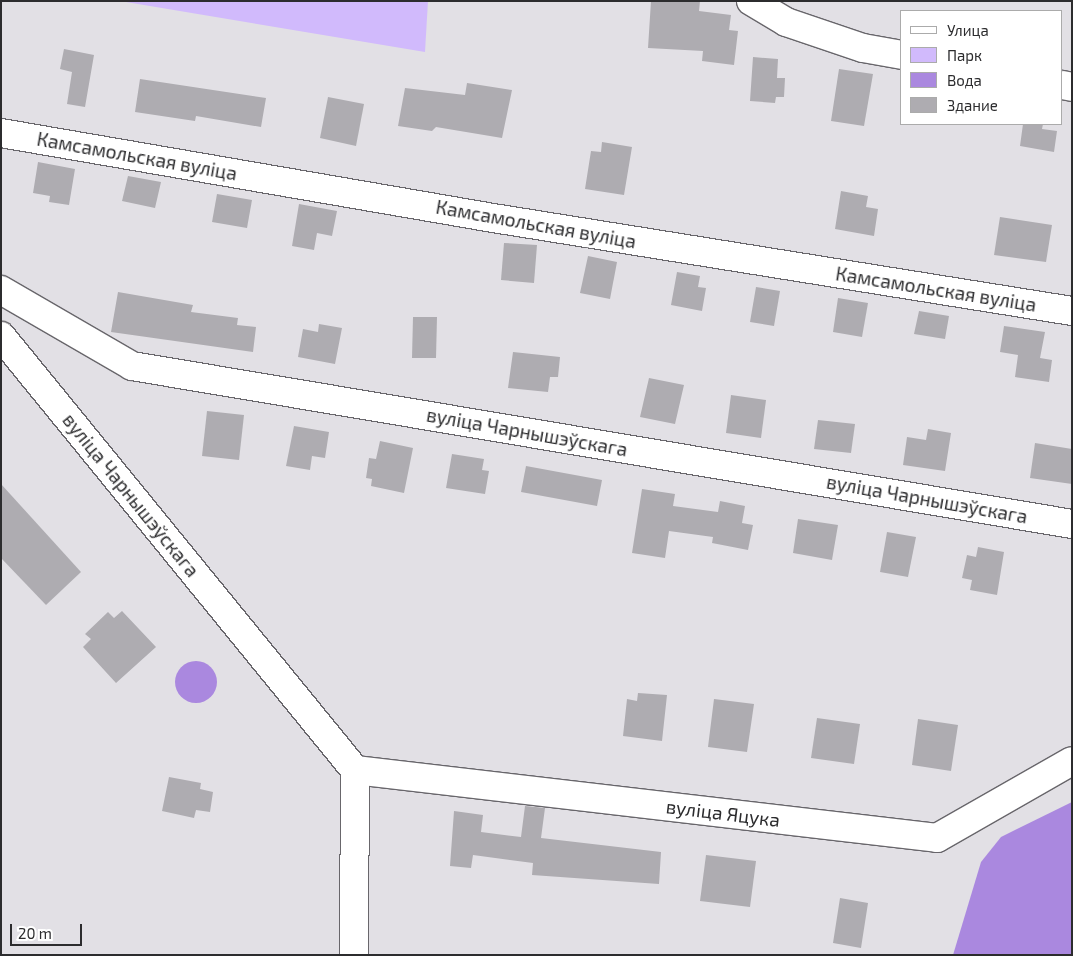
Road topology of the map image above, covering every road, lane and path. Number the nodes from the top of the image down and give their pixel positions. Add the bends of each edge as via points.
1 (751, 1) edge
2 (900, 55) edge
3 (1, 132) edge
4 (1, 290) edge
5 (1072, 311) edge
6 (1, 336) edge
7 (1072, 524) edge
8 (1072, 760) edge
9 (355, 770) junction
10 (354, 955) edge

1 - 2 street via 786,22 863,48
3 - 5 street, Камсамольская вуліца via 487,217
4 - 7 street, вуліца Чарнышэўскага via 132,366
6 - 9 street, вуліца Чарнышэўскага
8 - 9 street, вуліца Яцука via 937,838
9 - 10 street

